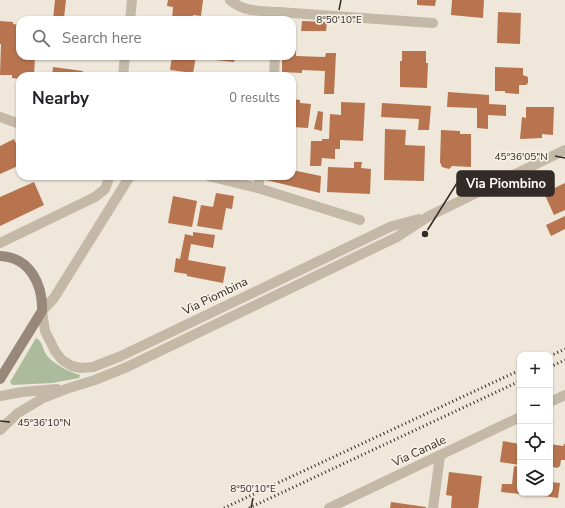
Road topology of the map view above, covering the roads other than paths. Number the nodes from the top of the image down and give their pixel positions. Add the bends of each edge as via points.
1 (132, 0) edge
2 (230, 0) edge
3 (130, 16) edge
4 (278, 16) edge
5 (296, 17) edge
6 (433, 23) dead end
7 (125, 60) edge
8 (275, 60) edge
9 (123, 72) edge
10 (274, 72) edge
11 (0, 117) edge
12 (16, 123) edge
13 (565, 150) edge
14 (108, 180) edge
15 (128, 180) edge
16 (225, 180) edge
17 (259, 180) edge
18 (258, 188) junction
19 (429, 216) junction
20 (360, 220) dead end
21 (0, 242) edge
22 (0, 256) edge
23 (42, 311) junction
24 (0, 379) edge
25 (66, 389) junction
26 (565, 395) edge
27 (0, 396) edge
28 (553, 401) edge
29 (517, 418) edge
30 (0, 430) edge
31 (440, 456) junction
32 (341, 505) edge
33 (329, 508) edge
34 (433, 508) edge

1 - 3 street
2 - 4 street via 246,9
5 - 6 street
7 - 9 street
8 - 10 street
11 - 12 street
13 - 19 street, Via Piombina
14 - 21 street via 105,189 95,197
15 - 23 street via 54,298
16 - 18 street
17 - 18 street
18 - 20 street
19 - 23 street, Via Piombina via 392,226 93,367 72,366 62,360 45,331
19 - 25 street, Via Piombina via 397,237 127,367
22 - 23 main road via 21,262 27,267 39,285
23 - 24 main road
25 - 27 street, Via Piombina
25 - 30 street, Via Piombina via 30,405
26 - 28 street
29 - 31 street, Via Canale
31 - 32 street, Via Canale
31 - 34 street
32 - 33 street, Via Canale

